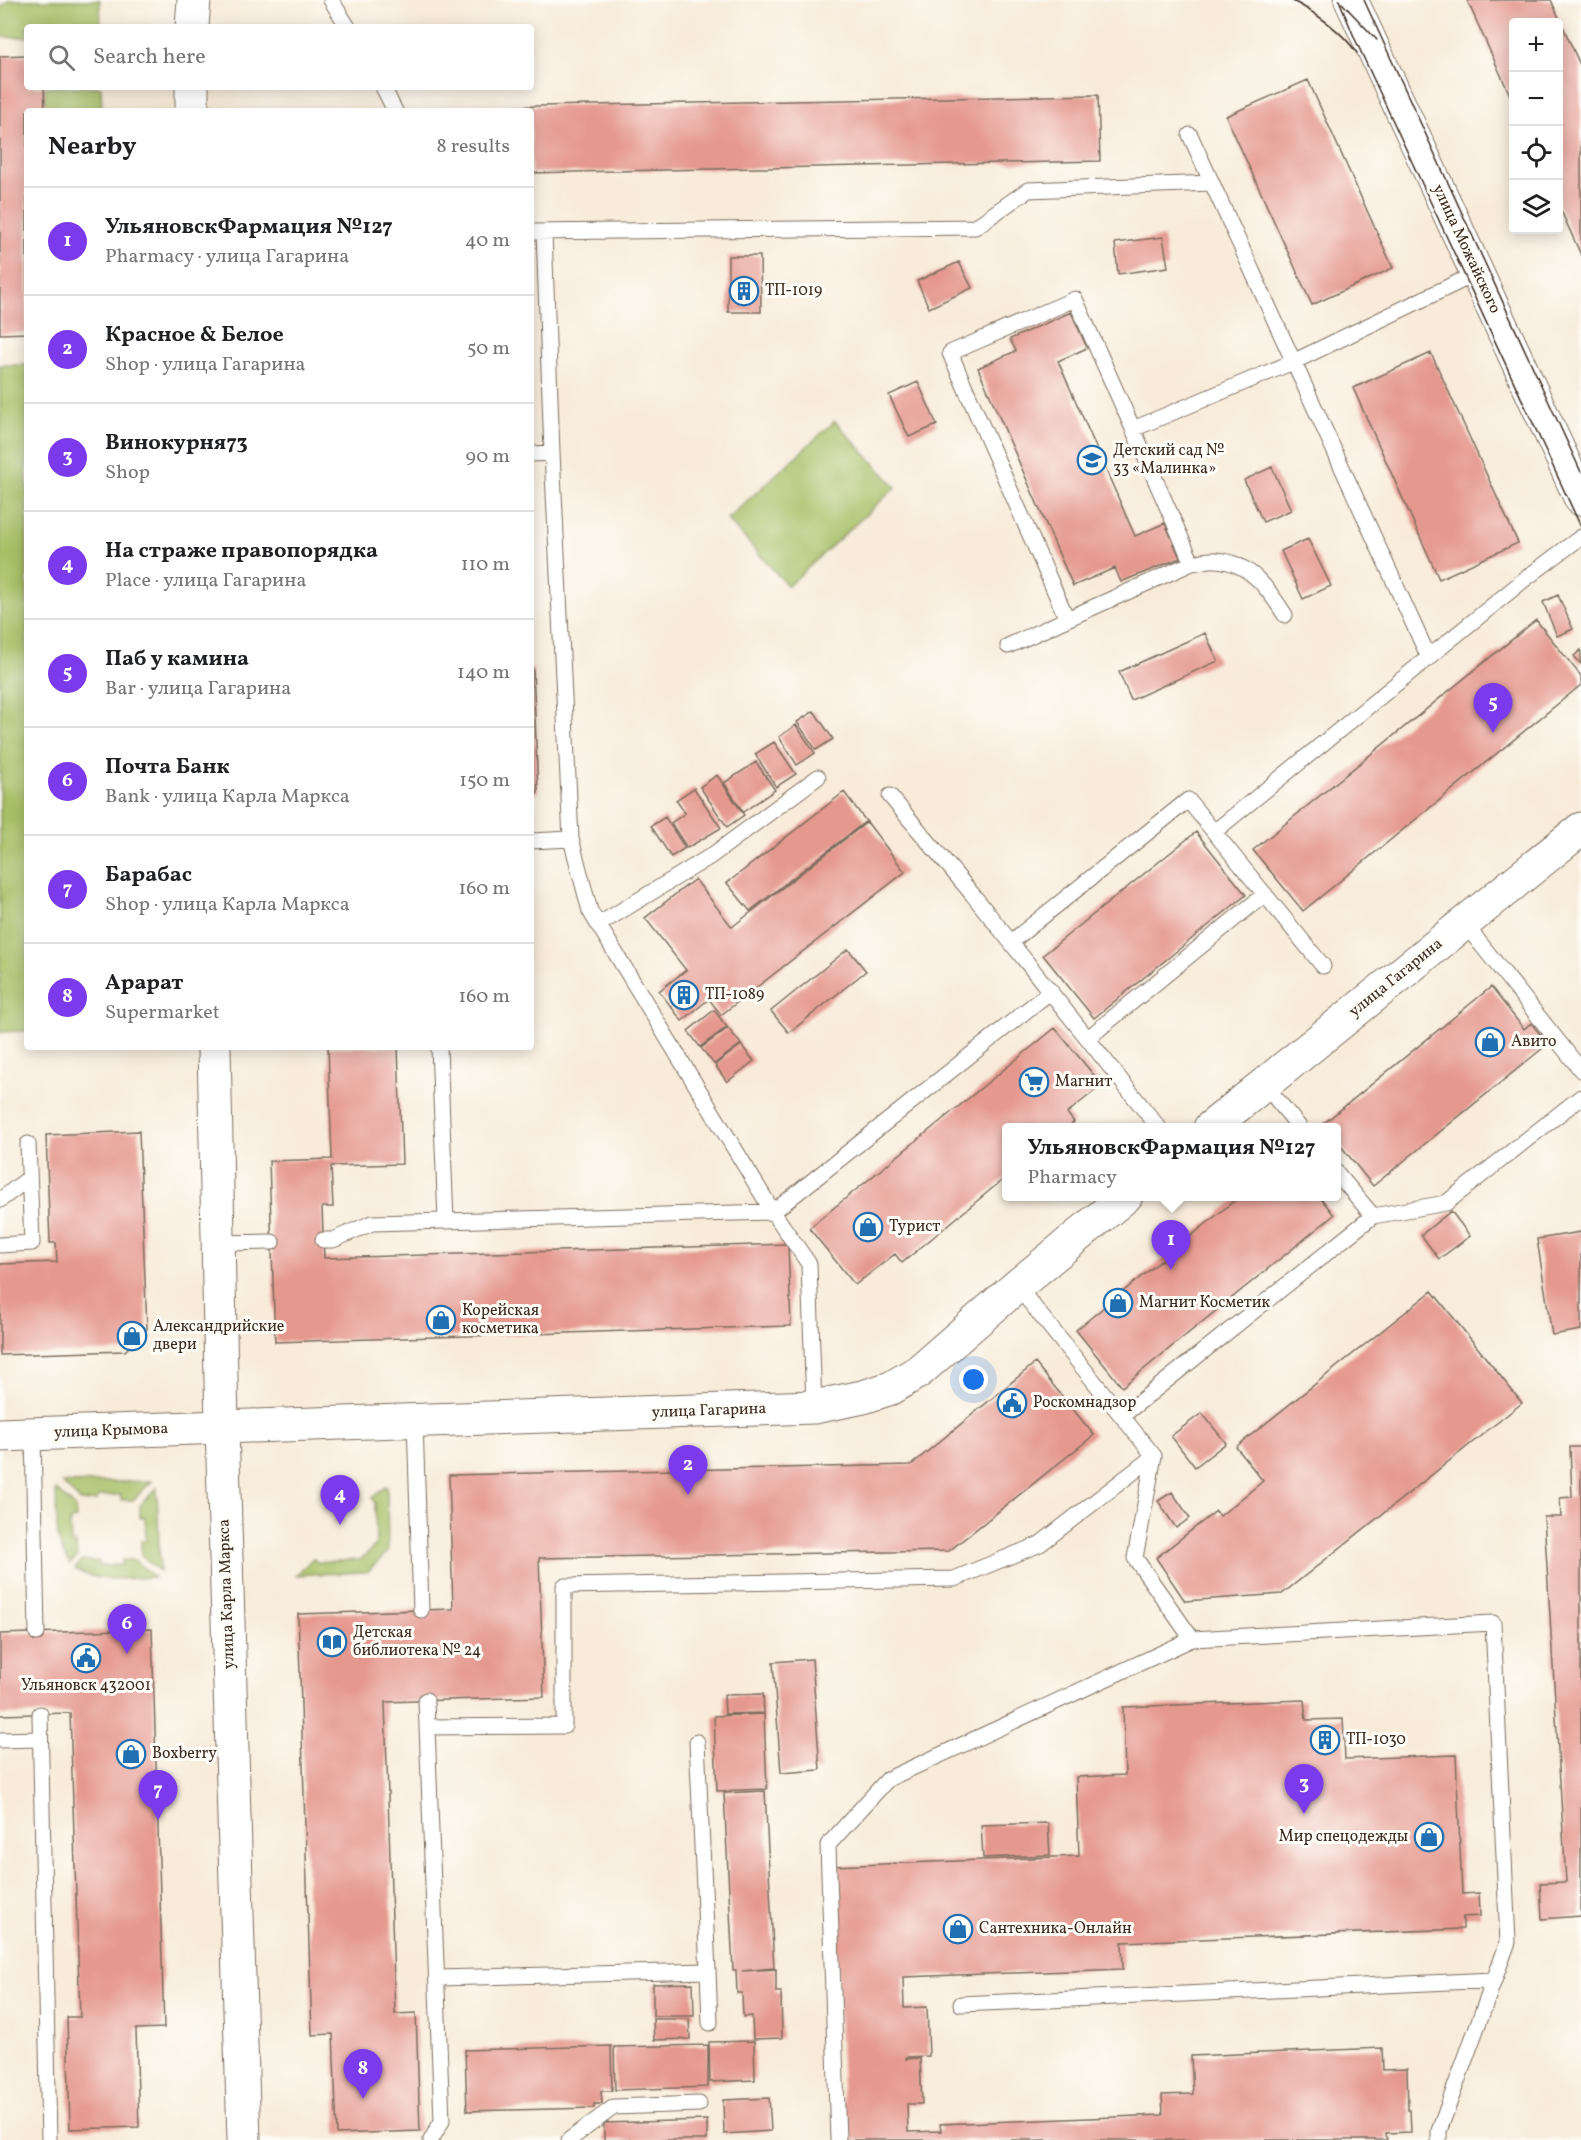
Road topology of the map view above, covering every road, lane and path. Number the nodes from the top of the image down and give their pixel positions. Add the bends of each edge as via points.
1 (194, 0) edge
2 (331, 0) edge
3 (1351, 0) edge
4 (192, 24) edge
5 (346, 24) edge
6 (192, 90) edge
7 (385, 90) edge
8 (192, 108) edge
9 (394, 108) edge
10 (1190, 135) dead end
11 (1212, 183) junction
12 (537, 232) edge
13 (1477, 273) junction
14 (1293, 362) junction
15 (1133, 429) junction
16 (552, 453) junction
17 (534, 454) edge
18 (1581, 499) edge
19 (1581, 537) edge
20 (1192, 563) junction
21 (1285, 615) dead end
22 (1067, 619) junction
23 (1008, 646) dead end
24 (1428, 658) junction
25 (818, 777) dead end
26 (890, 796) dead end
27 (1581, 829) edge
28 (1214, 832) junction
29 (572, 839) junction
30 (534, 841) edge
31 (1265, 894) junction
32 (1464, 923) junction
33 (598, 925) junction
34 (1011, 942) junction
35 (1323, 966) dead end
36 (1050, 991) junction
37 (1088, 1038) junction
38 (214, 1050) edge
39 (439, 1050) edge
40 (1581, 1070) edge
41 (1264, 1084) junction
42 (1581, 1097) edge
43 (1156, 1123) edge
44 (1216, 1123) edge
45 (1296, 1123) edge
46 (28, 1144) dead end
47 (29, 1178) junction
48 (1341, 1178) edge
49 (0, 1200) edge
50 (1121, 1201) edge
51 (773, 1212) junction
52 (1373, 1216) junction
53 (446, 1221) junction
54 (323, 1240) dead end
55 (272, 1242) dead end
56 (218, 1243) junction
57 (0, 1245) edge
58 (1017, 1286) junction
59 (814, 1407) junction
60 (1122, 1416) junction
61 (415, 1421) junction
62 (222, 1427) junction
63 (33, 1434) junction
64 (0, 1435) edge
65 (1154, 1456) junction
66 (422, 1610) dead end
67 (37, 1633) dead end
68 (1192, 1639) junction
69 (426, 1700) dead end
70 (40, 1714) dead end
71 (427, 1727) junction
72 (40, 1739) junction
73 (0, 1740) edge
74 (698, 1742) dead end
75 (708, 1971) junction
76 (437, 1978) junction
77 (1494, 1980) junction
78 (961, 2004) dead end
79 (710, 2023) dead end
80 (699, 2104) dead end
81 (49, 2140) edge
82 (244, 2140) edge
83 (431, 2140) edge
84 (569, 2140) edge
85 (838, 2140) edge
86 (1439, 2140) edge

1 - 4 main road
2 - 5 lane
3 - 13 main road, улица Можайского
6 - 8 main road
7 - 9 lane
10 - 11 lane
11 - 12 lane via 1028,190 975,227
11 - 14 lane
12 - 16 lane
13 - 14 lane
13 - 18 main road, улица Можайского
14 - 15 lane
14 - 24 lane
15 - 20 lane
15 - 22 lane via 1075,299 950,353
16 - 17 lane
16 - 29 lane
19 - 24 lane
20 - 21 lane via 1216,560 1240,566 1265,584
20 - 22 lane
22 - 23 lane
24 - 28 lane
25 - 33 lane via 711,856
26 - 34 lane
27 - 32 main road, улица Гагарина
28 - 31 lane
28 - 34 lane via 1188,800
29 - 30 lane
29 - 33 lane via 590,911
31 - 35 lane
31 - 37 lane
32 - 40 lane
32 - 41 main road, улица Гагарина
33 - 51 lane
34 - 36 lane
36 - 37 lane
36 - 51 lane
37 - 43 lane
38 - 56 main road, улица Карла Маркса
39 - 53 lane
41 - 44 main road, улица Гагарина
41 - 45 lane
42 - 52 lane via 1446,1203
46 - 47 lane
47 - 49 lane
47 - 57 lane via 32,1243
48 - 52 lane
50 - 58 main road, улица Гагарина
51 - 53 lane
51 - 59 lane via 809,1264
52 - 60 lane
53 - 54 lane via 372,1223 333,1240
55 - 56 lane
56 - 62 main road, улица Карла Маркса
58 - 59 main road, улица Гагарина via 918,1372 900,1383 863,1397
58 - 60 lane
59 - 61 main road, улица Гагарина
60 - 65 lane
61 - 62 main road, улица Гагарина
61 - 66 lane
62 - 63 main road, улица Крымова
62 - 82 main road, улица Карла Маркса
63 - 64 main road, улица Крымова
63 - 67 lane
65 - 68 lane via 1135,1558
65 - 71 lane via 1040,1544 954,1579 564,1587 564,1726
68 - 77 lane via 1493,1623 1508,1942
68 - 85 lane via 888,1779 828,1845
69 - 71 lane
70 - 72 lane
71 - 76 lane
72 - 73 lane
72 - 81 lane
74 - 75 lane
75 - 76 lane
75 - 79 lane
76 - 83 lane via 442,2121
77 - 78 lane
77 - 86 lane
80 - 84 lane via 614,2107

